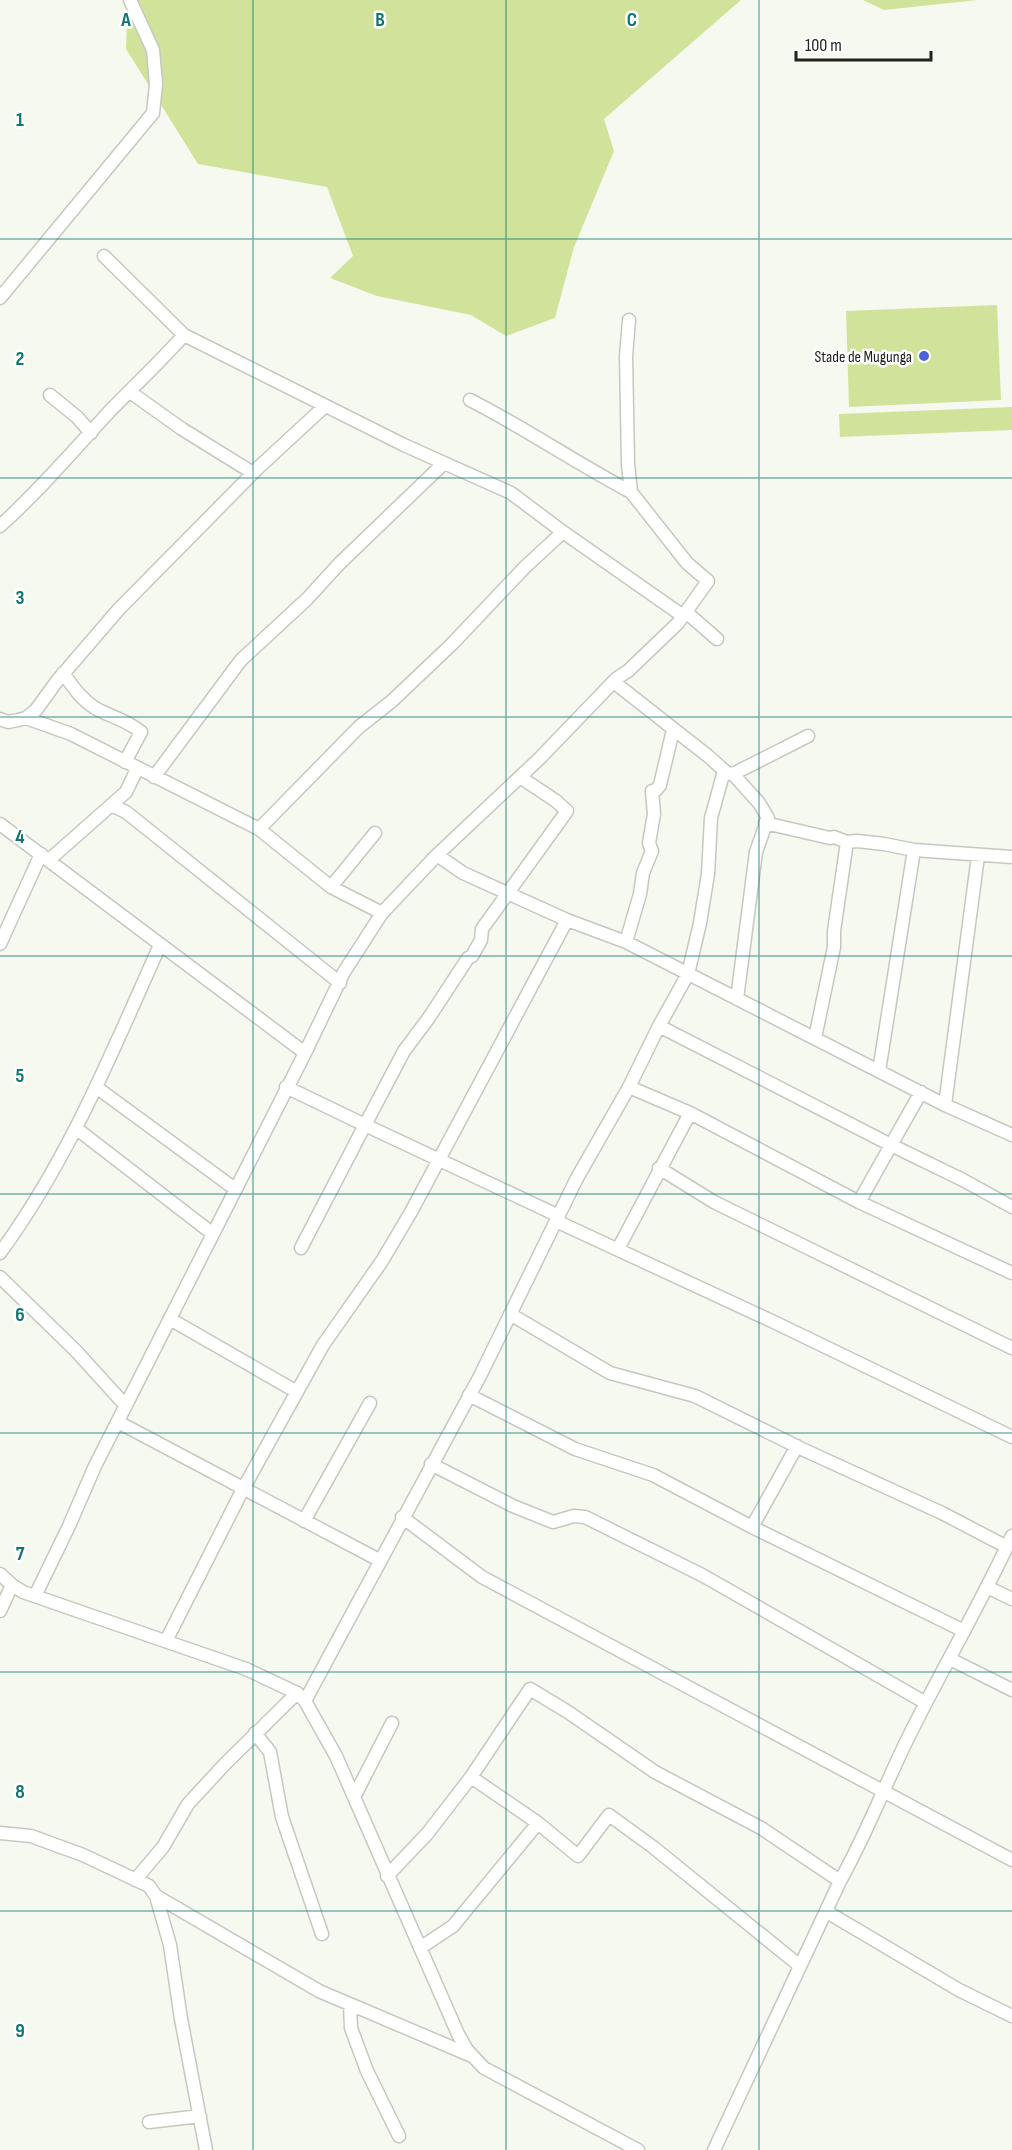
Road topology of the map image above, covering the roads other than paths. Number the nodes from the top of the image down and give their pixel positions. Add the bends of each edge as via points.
1 (130, 0) edge
2 (104, 256) dead end
3 (0, 298) edge
4 (629, 320) dead end
5 (184, 335) junction
6 (130, 393) junction
7 (50, 395) dead end
8 (470, 400) dead end
9 (325, 406) junction
10 (91, 433) junction
11 (443, 464) junction
12 (253, 473) junction
13 (631, 492) junction
14 (0, 526) edge
15 (563, 532) junction
16 (684, 614) junction
17 (717, 639) dead end
18 (63, 674) junction
19 (615, 683) junction
20 (26, 718) junction
21 (0, 719) edge
22 (673, 730) junction
23 (808, 736) dead end
24 (125, 762) junction
25 (137, 769) junction
26 (729, 772) junction
27 (154, 777) junction
28 (520, 777) junction
29 (111, 805) junction
30 (765, 823) junction
31 (0, 824) edge
32 (259, 829) junction
33 (375, 833) dead end
34 (847, 842) junction
35 (914, 850) junction
36 (437, 855) junction
37 (978, 856) junction
38 (45, 857) junction
39 (1012, 858) edge
40 (331, 887) junction
41 (507, 892) junction
42 (382, 914) junction
43 (567, 920) junction
44 (626, 942) junction
45 (0, 944) edge
46 (160, 945) junction
47 (688, 974) junction
48 (340, 983) junction
49 (737, 999) junction
50 (659, 1026) junction
51 (815, 1038) junction
52 (305, 1053) junction
53 (879, 1071) junction
54 (96, 1087) junction
55 (286, 1087) junction
56 (629, 1087) junction
57 (921, 1092) junction
58 (945, 1105) junction
59 (690, 1113) junction
60 (365, 1125) junction
61 (77, 1129) junction
62 (1012, 1133) edge
63 (891, 1145) junction
64 (439, 1160) junction
65 (659, 1168) junction
66 (235, 1190) junction
67 (859, 1202) junction
68 (1012, 1207) edge
69 (558, 1218) junction
70 (213, 1234) junction
71 (301, 1248) dead end
72 (618, 1249) junction
73 (0, 1253) edge
74 (1012, 1274) edge
75 (0, 1277) edge
76 (510, 1314) junction
77 (170, 1319) junction
78 (1012, 1348) edge
79 (297, 1392) junction
80 (469, 1395) junction
81 (370, 1404) dead end
82 (126, 1406) junction
83 (118, 1422) junction
84 (1012, 1437) edge
85 (796, 1446) junction
86 (431, 1464) junction
87 (243, 1489) junction
88 (402, 1517) junction
89 (304, 1521) junction
90 (752, 1527) junction
91 (1010, 1541) edge
92 (379, 1560) junction
93 (0, 1574) edge
94 (12, 1585) junction
95 (987, 1587) junction
96 (35, 1596) junction
97 (1012, 1599) edge
98 (0, 1611) edge
99 (964, 1631) junction
100 (166, 1641) junction
101 (950, 1659) junction
102 (1012, 1690) edge
103 (301, 1697) junction
104 (926, 1703) junction
105 (392, 1723) dead end
106 (255, 1733) junction
107 (471, 1778) junction
108 (884, 1792) junction
109 (354, 1797) junction
110 (538, 1823) junction
111 (0, 1833) edge
112 (1012, 1860) edge
113 (387, 1876) junction
114 (135, 1880) junction
115 (840, 1881) junction
116 (156, 1896) junction
117 (827, 1912) junction
118 (322, 1934) dead end
119 (420, 1948) junction
120 (800, 1966) junction
121 (350, 2005) junction
122 (1012, 2016) edge
123 (473, 2056) junction
124 (200, 2116) junction
125 (149, 2122) dead end
126 (399, 2136) dead end
127 (206, 2150) edge
128 (638, 2150) edge
129 (714, 2150) edge

1 - 3 street via 153,50 153,113
2 - 5 street
4 - 13 street via 626,356
5 - 6 street
5 - 9 street
6 - 10 street
6 - 12 street
7 - 10 street
8 - 13 street
9 - 11 street
9 - 12 street
10 - 14 street
11 - 15 street via 511,493
11 - 27 street via 241,660
12 - 18 street via 119,609
13 - 16 street via 687,563 708,581
15 - 16 street
15 - 32 street via 452,644 359,727
16 - 17 street
16 - 19 street
18 - 20 street
18 - 24 street via 81,698 141,732
19 - 22 street
19 - 28 street
20 - 21 street via 8,722
20 - 24 street via 70,734
22 - 26 street
22 - 44 street via 660,785 652,791 652,851
23 - 26 street
24 - 25 street
25 - 27 street
25 - 29 street via 126,792
26 - 30 street via 759,803 768,818
26 - 47 street via 711,818 708,874
27 - 32 street
28 - 36 street
28 - 41 street via 567,811
29 - 38 street
29 - 48 street via 126,812
30 - 34 street
30 - 49 street via 756,852
31 - 38 street
32 - 40 street
33 - 40 street
34 - 35 street
34 - 51 street via 834,947
35 - 37 street
35 - 53 street
36 - 41 street via 463,873
36 - 42 street
37 - 39 street
37 - 58 street
38 - 45 street
38 - 46 street
40 - 42 street
41 - 43 street
41 - 60 street via 482,929 481,940 471,956 404,1051
42 - 48 street
43 - 44 street
43 - 64 street
44 - 47 street
46 - 52 street
46 - 54 street
47 - 49 street
47 - 50 street
48 - 52 street
49 - 51 street
50 - 56 street
50 - 63 street
51 - 53 street
52 - 55 street
53 - 57 street
54 - 61 street
54 - 66 street
55 - 60 street
55 - 66 street
56 - 59 street
56 - 69 street
57 - 58 street
57 - 63 street
58 - 62 street
59 - 65 street
59 - 67 street
60 - 64 street
60 - 71 street
61 - 70 street
61 - 73 street
63 - 67 street
63 - 68 street
64 - 69 street
64 - 79 street via 382,1261 323,1345
65 - 72 street
65 - 78 street via 714,1202
66 - 70 street
67 - 74 street
69 - 72 street
69 - 76 street
70 - 77 street
72 - 84 street
75 - 82 street
76 - 80 street
76 - 85 street via 610,1373 695,1396
77 - 79 street
77 - 82 street
79 - 87 street
80 - 86 street
80 - 90 street via 575,1449 653,1474
81 - 89 street
82 - 83 street
83 - 87 street
83 - 96 street
85 - 90 street
85 - 91 street
86 - 88 street
86 - 104 street via 553,1522 585,1517 702,1575
87 - 89 street
87 - 100 street
88 - 92 street
88 - 108 street via 482,1577
89 - 92 street
90 - 99 street
91 - 95 street
92 - 103 street via 313,1689
93 - 94 street
94 - 96 street
94 - 98 street
95 - 97 street
95 - 99 street
96 - 100 street
99 - 101 street
100 - 103 street via 246,1669
101 - 102 street
101 - 104 street
103 - 106 street
103 - 109 street via 336,1756
104 - 108 street
105 - 109 street
106 - 114 street via 188,1804 163,1847
106 - 118 street via 270,1752 282,1817
107 - 110 street
107 - 113 street via 427,1834
107 - 115 street via 531,1689 655,1772 761,1828
108 - 112 street
108 - 115 street
109 - 113 street
110 - 119 street via 453,1926
110 - 120 street via 578,1856 609,1815
111 - 114 street via 31,1836
113 - 119 street
114 - 116 street via 149,1886
115 - 117 street
116 - 121 street
116 - 124 street via 170,1945
117 - 120 street
117 - 122 street via 959,1990
119 - 123 street via 458,2034
120 - 129 street
121 - 123 street
121 - 126 street via 351,2028 367,2071
123 - 128 street via 500,2078
124 - 125 street
124 - 127 street

